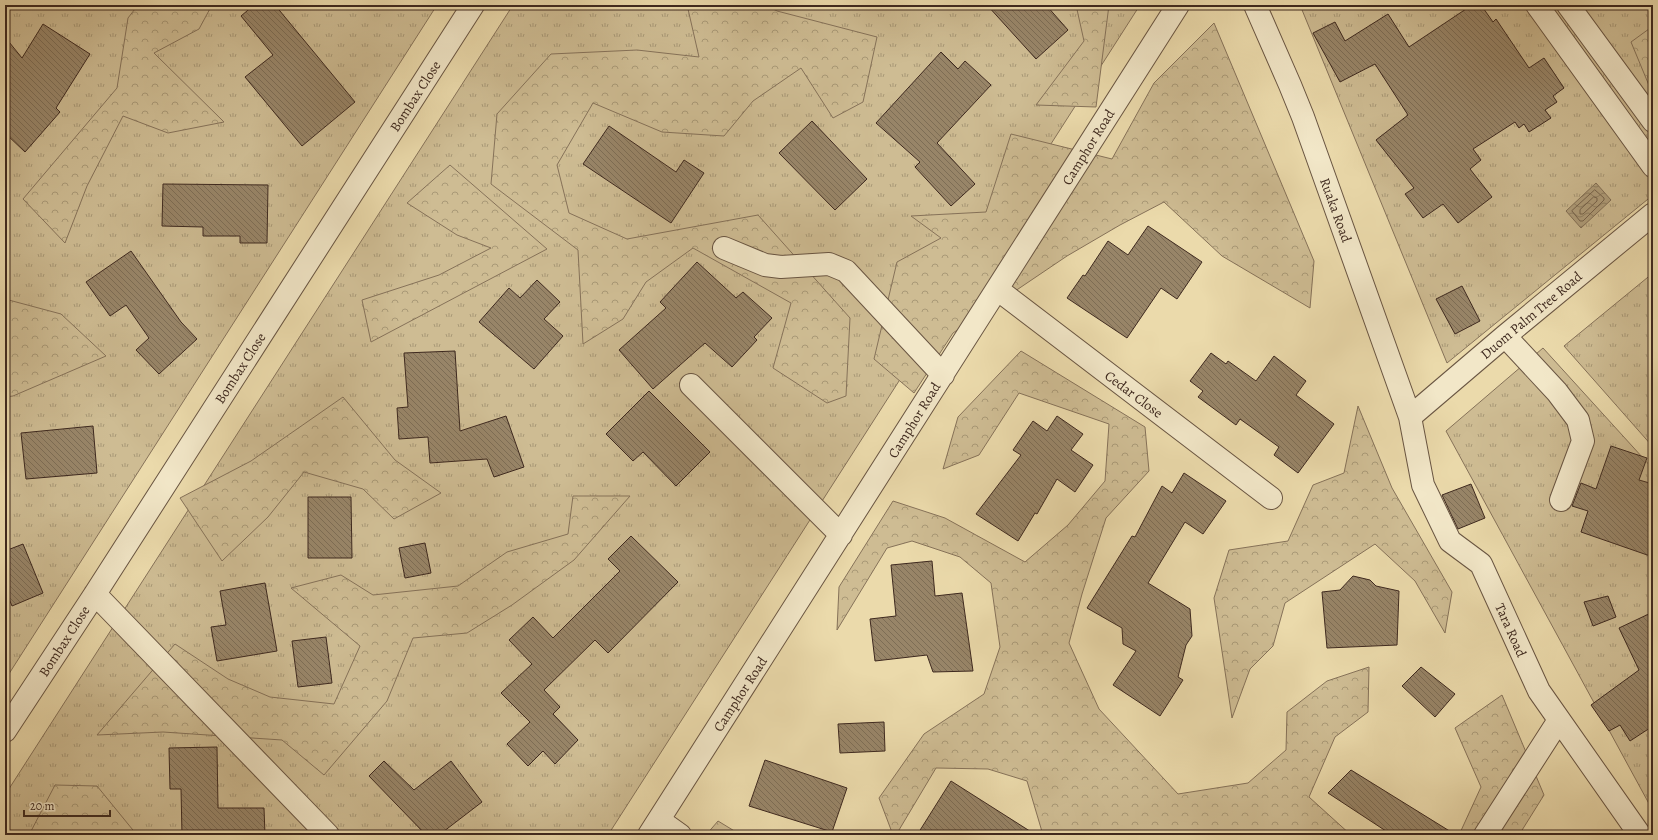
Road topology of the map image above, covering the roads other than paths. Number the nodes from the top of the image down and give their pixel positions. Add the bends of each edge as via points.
1 (473, 5) edge
2 (1178, 5) edge
3 (1255, 5) edge
4 (1537, 5) edge
5 (1568, 5) edge
6 (1653, 121) edge
7 (1653, 166) edge
8 (1653, 214) edge
9 (724, 248) dead end
10 (997, 289) junction
11 (1505, 336) junction
12 (943, 375) junction
13 (691, 385) dead end
14 (1410, 417) junction
15 (1271, 498) dead end
16 (1562, 500) dead end
17 (841, 534) junction
18 (95, 594) junction
19 (1559, 720) junction
20 (5, 731) edge
21 (654, 827) edge
22 (328, 835) edge
23 (680, 835) edge
24 (1485, 835) edge
25 (1640, 835) edge

1 - 18 street, Bombax Close
2 - 10 street, Camphor Road
3 - 14 street, Ruaka Road via 1303,117
4 - 7 street
5 - 6 street
8 - 11 street, Duom Palm Tree Road
9 - 12 street via 765,265 781,267 829,264 846,271
10 - 12 street, Camphor Road
10 - 15 street, Cedar Close
11 - 14 street, Duom Palm Tree Road
11 - 16 street via 1557,392 1578,420 1582,441
12 - 17 street, Camphor Road
13 - 17 street
14 - 19 street, Tara Road via 1423,485 1450,541 1482,564 1539,691
17 - 21 street, Camphor Road
18 - 20 street, Bombax Close
18 - 22 street
19 - 24 street
19 - 25 street, Tara Road
21 - 23 street

